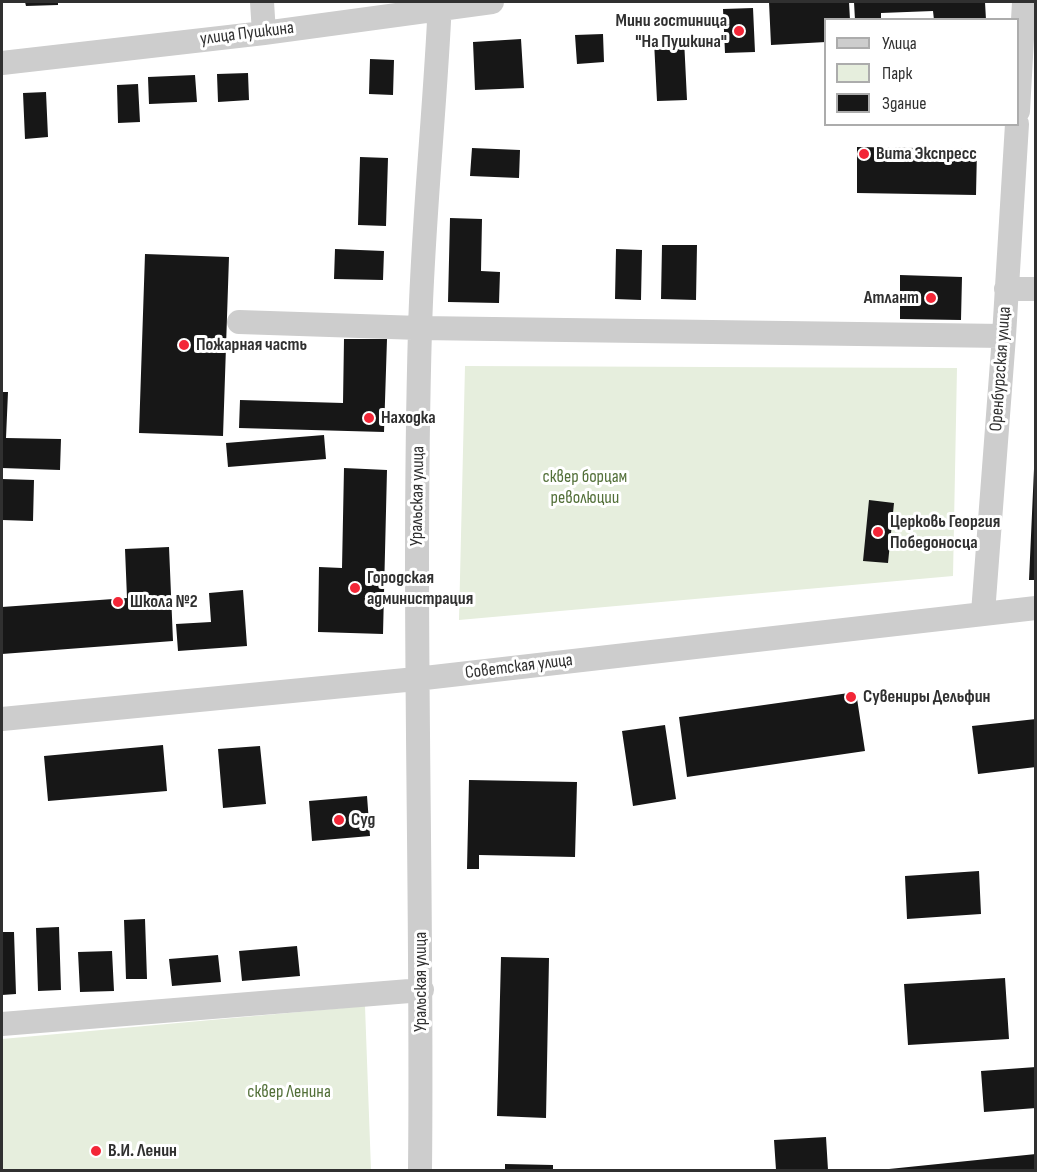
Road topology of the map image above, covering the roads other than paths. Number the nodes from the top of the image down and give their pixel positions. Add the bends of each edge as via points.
1 (262, 2) edge
2 (492, 2) edge
3 (1024, 2) edge
4 (440, 5) edge
5 (264, 33) junction
6 (2, 63) edge
7 (1019, 80) edge
8 (1017, 126) edge
9 (1006, 289) junction
10 (1035, 289) edge
11 (239, 322) dead end
12 (420, 328) junction
13 (1004, 336) junction
14 (1035, 608) edge
15 (983, 613) junction
16 (416, 679) junction
17 (2, 719) edge
18 (422, 990) junction
19 (2, 1024) edge
20 (420, 1170) edge

1 - 5 street
2 - 4 street, улица Пушкина
3 - 7 street
4 - 5 street, улица Пушкина
4 - 12 street, Уральская улица
5 - 6 street, улица Пушкина
8 - 9 street, Оренбургская улица
9 - 10 street
9 - 13 street, Оренбургская улица
11 - 12 street
12 - 13 street
12 - 16 street, Уральская улица
13 - 15 street, Оренбургская улица
14 - 15 street, Советская улица
15 - 16 street, Советская улица
16 - 17 street, Советская улица
16 - 18 street, Уральская улица
18 - 19 street
18 - 20 street, Уральская улица

